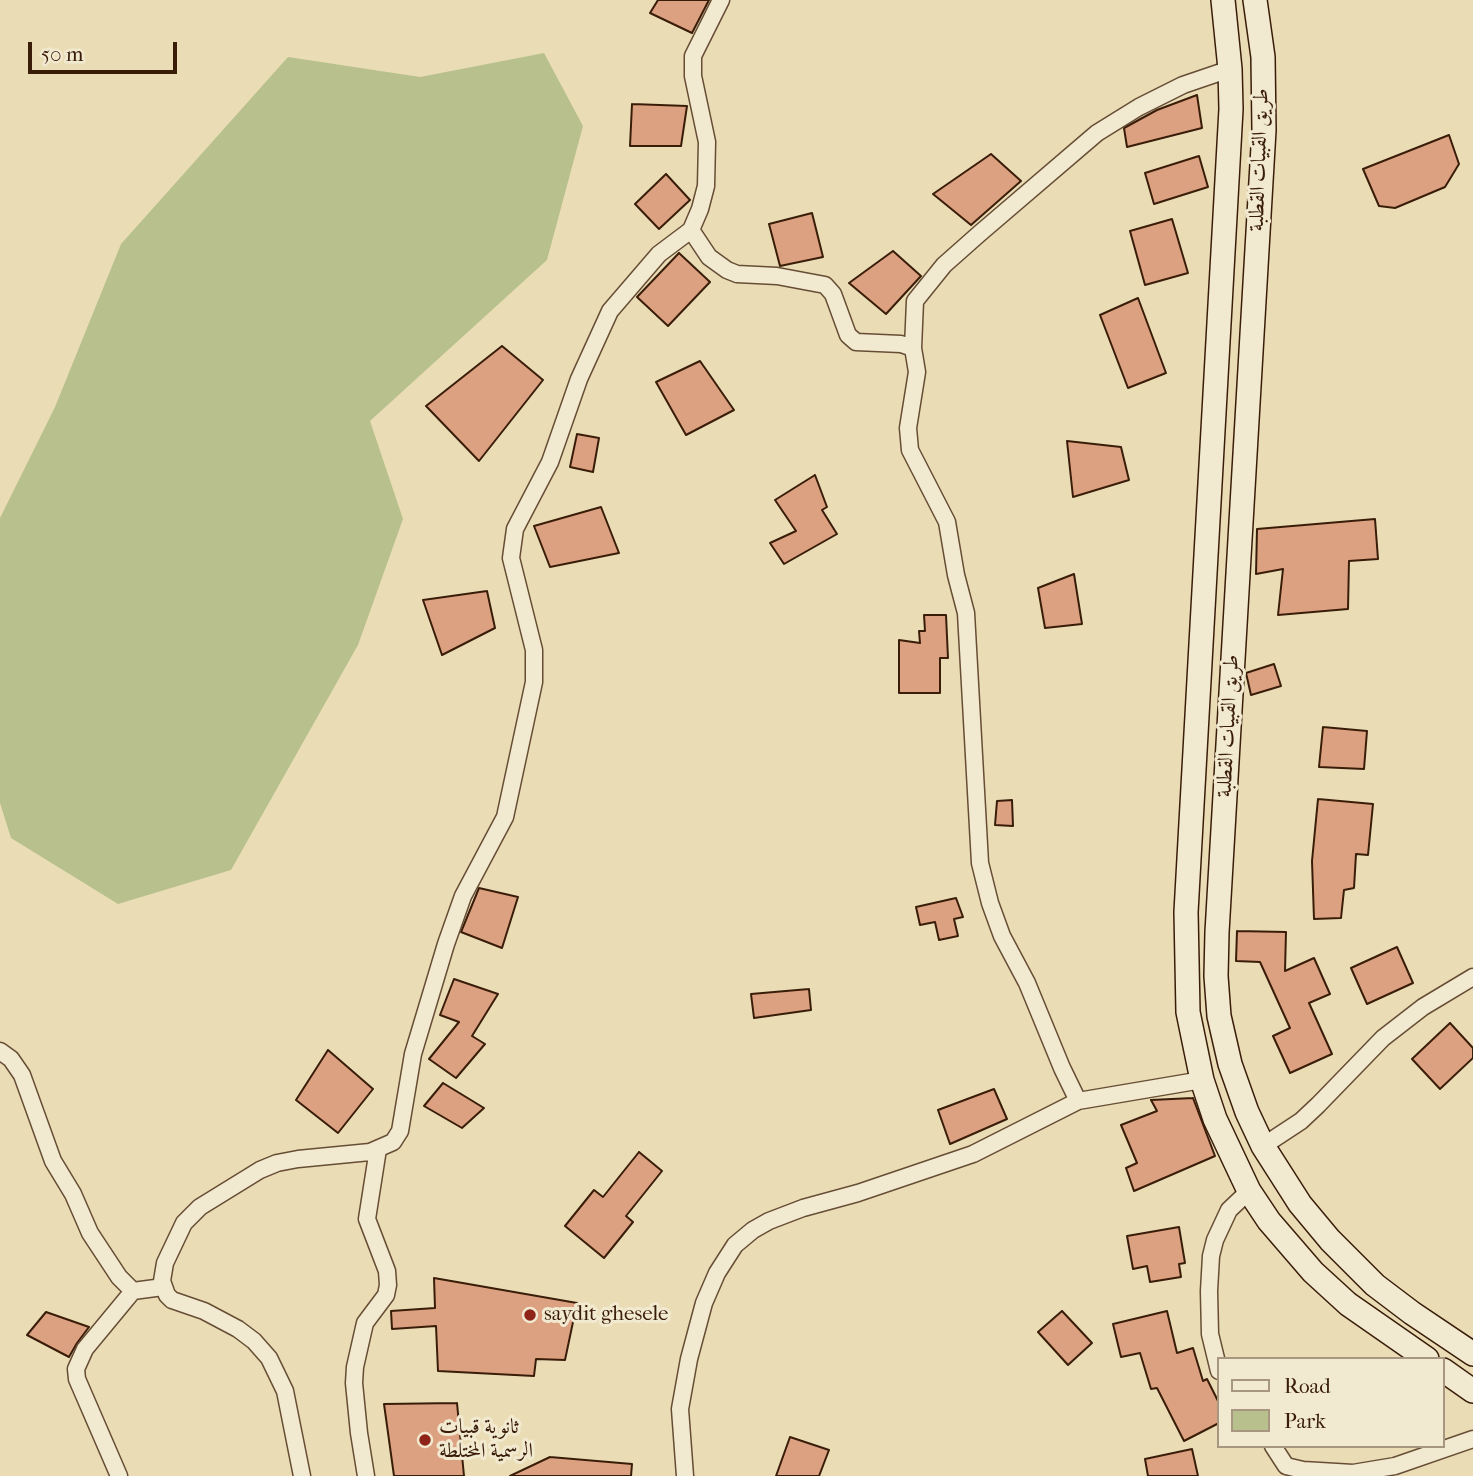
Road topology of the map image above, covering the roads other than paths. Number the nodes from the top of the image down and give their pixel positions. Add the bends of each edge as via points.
1 (721, 0) edge
2 (1223, 0) edge
3 (1255, 0) edge
4 (1230, 69) junction
5 (691, 230) junction
6 (913, 348) junction
7 (1186, 975) junction
8 (1216, 975) junction
9 (1473, 977) edge
10 (0, 1051) edge
11 (1202, 1080) junction
12 (1078, 1101) junction
13 (1263, 1146) junction
14 (379, 1149) junction
15 (1249, 1191) junction
16 (163, 1287) junction
17 (133, 1291) junction
18 (1473, 1354) edge
19 (1424, 1357) edge
20 (1218, 1367) edge
21 (1445, 1371) edge
22 (1473, 1391) edge
23 (1473, 1440) edge
24 (1274, 1448) edge
25 (1286, 1471) edge
26 (119, 1476) edge
27 (302, 1476) edge
28 (366, 1476) edge
29 (685, 1476) edge

1 - 5 street via 693,56 707,142 706,186
2 - 4 main road
3 - 8 main road, طريق القبيات القطلبة via 1263,57 1264,130
4 - 6 street via 1183,85 1097,133 979,234 944,265 915,301
4 - 7 main road
5 - 6 street via 709,257 727,270 825,285 833,294 848,335 856,342
5 - 14 street via 659,254 610,312 579,379 550,462 516,529 511,558 536,666 505,817 463,897 446,944 413,1054 400,1130 393,1142
6 - 12 street via 917,372 908,428 910,450 947,522 966,613 983,876 1002,936
7 - 8 main road
7 - 11 main road via 1188,1012
8 - 13 main road, طريق القبيات القطلبة via 1230,1064
9 - 13 street via 1383,1038 1301,1121
10 - 17 street via 22,1074 53,1161 90,1233
11 - 12 street
11 - 15 main road via 1225,1144
12 - 29 street via 974,1154 769,1221 735,1245 704,1303 689,1359 680,1409
13 - 18 main road, طريق القبيات القطلبة via 1300,1204 1352,1262 1394,1300
14 - 16 street via 277,1163 213,1197 184,1223 165,1263
14 - 28 street via 367,1219 388,1285 365,1323 354,1383
15 - 19 main road via 1313,1272 1348,1304
15 - 20 street via 1229,1210 1211,1256 1210,1334
16 - 17 street
16 - 27 street via 172,1300 238,1329 269,1358 285,1391
17 - 26 street via 85,1349 76,1369
21 - 22 main road
23 - 25 street via 1362,1473
24 - 25 street

